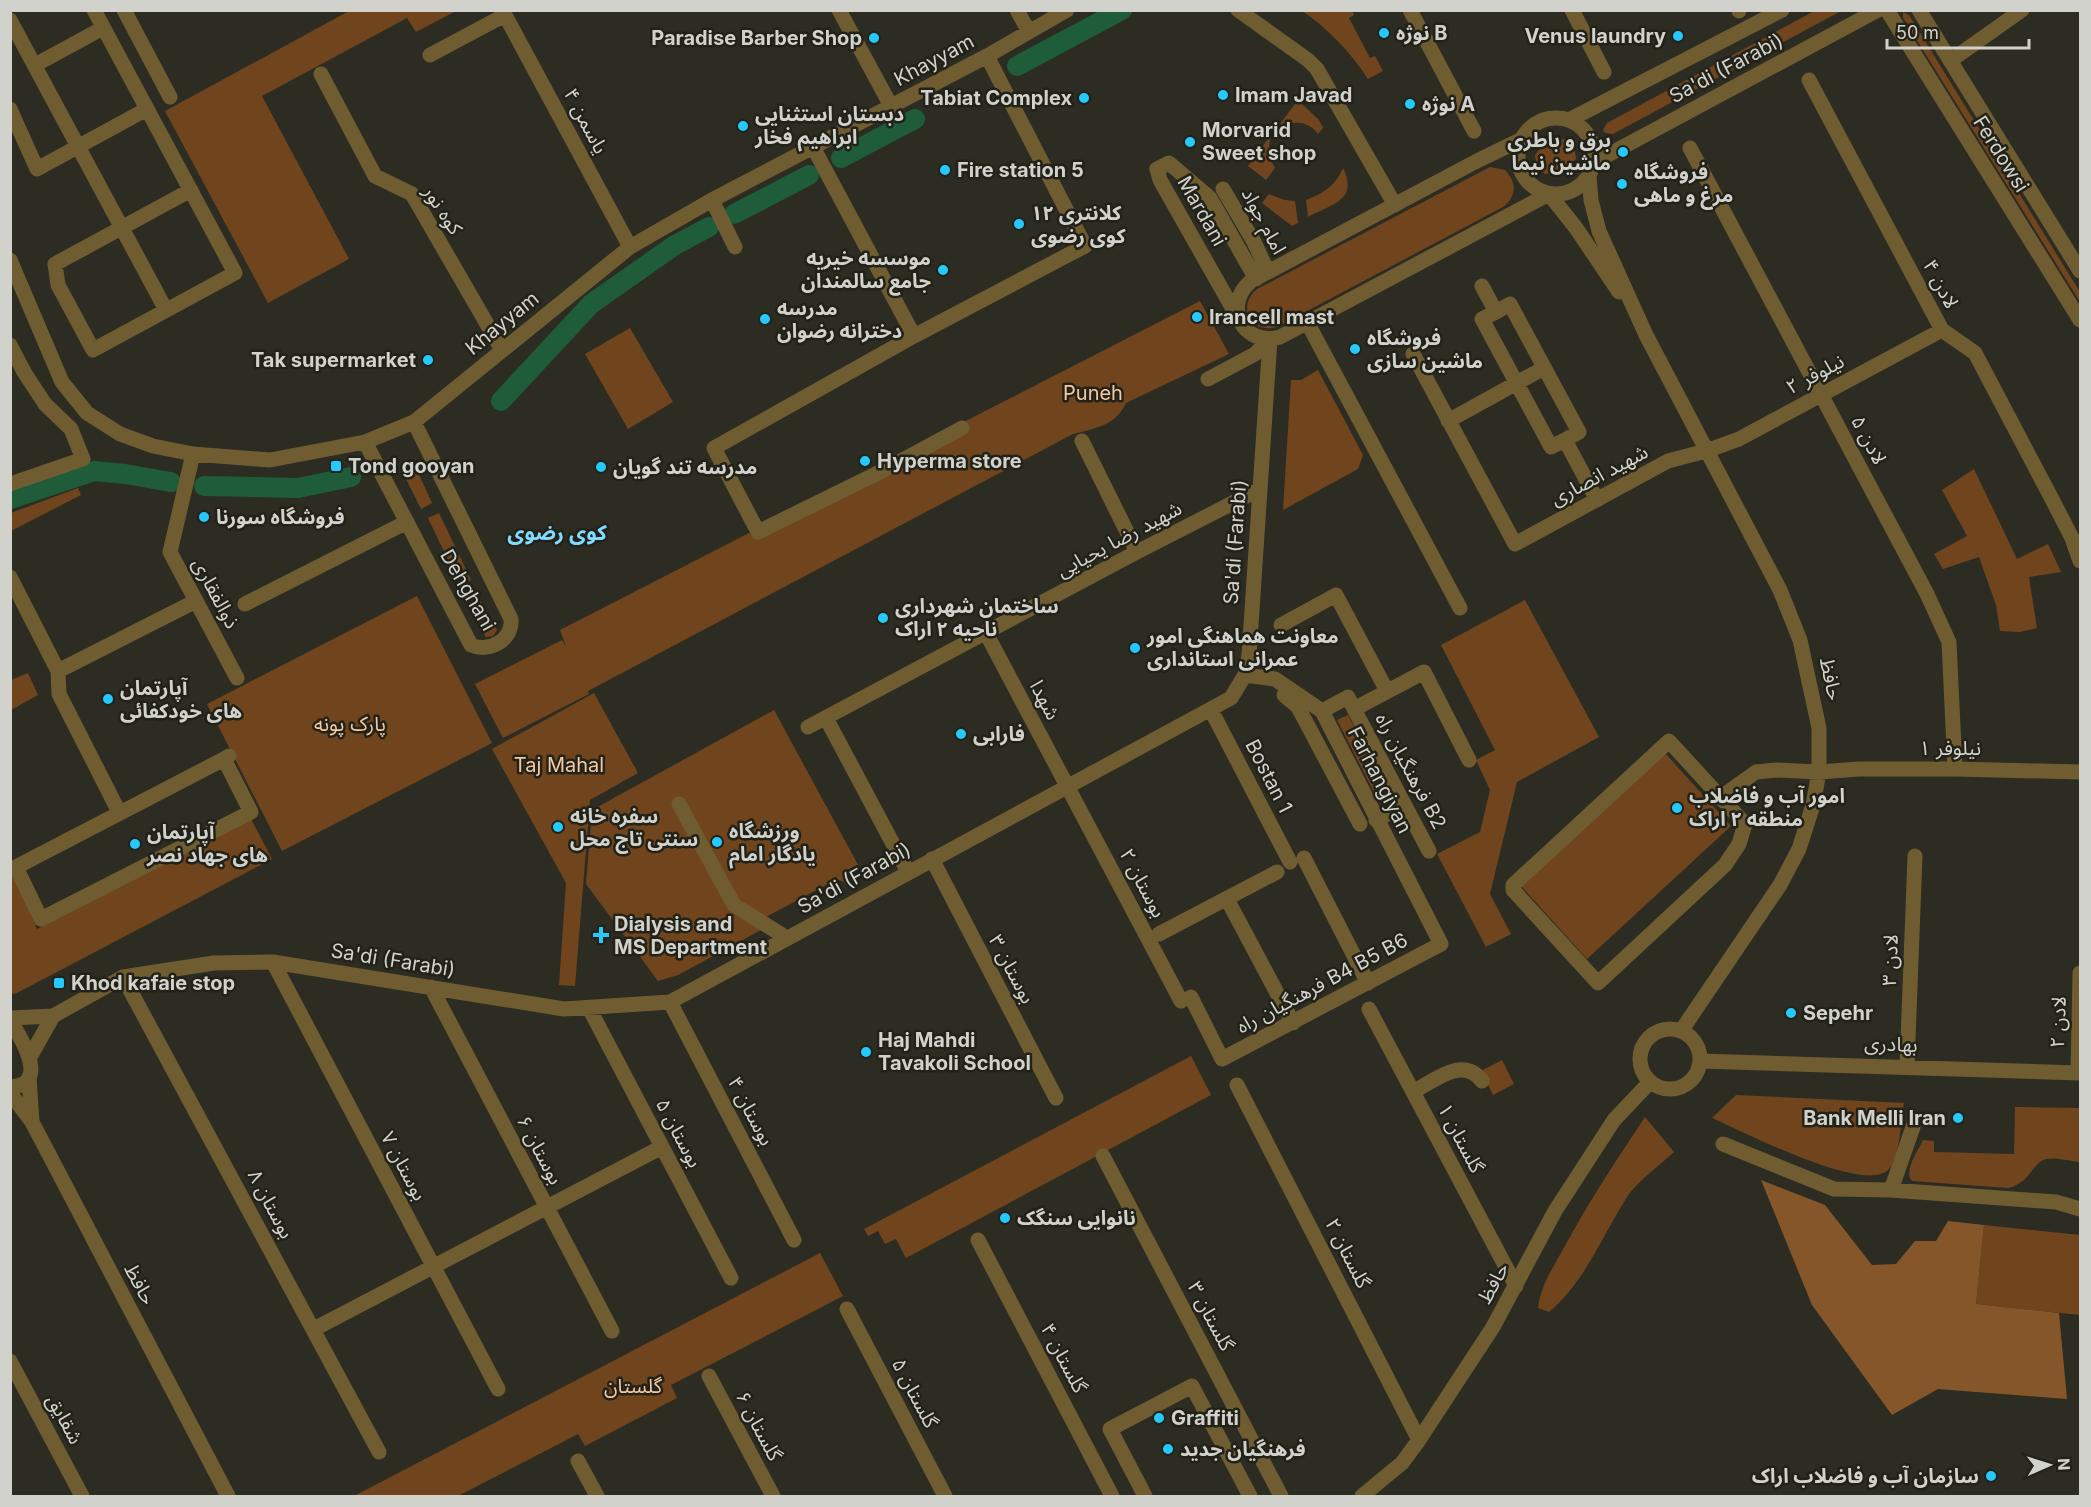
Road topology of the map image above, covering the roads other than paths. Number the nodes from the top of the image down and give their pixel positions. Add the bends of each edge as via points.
1 (94, 10) edge
2 (124, 10) edge
3 (839, 10) edge
4 (1017, 10) edge
5 (1067, 10) edge
6 (1238, 10) edge
7 (1410, 10) edge
8 (1572, 10) edge
9 (1782, 10) edge
10 (1878, 10) edge
11 (1887, 10) edge
12 (1919, 10) edge
13 (2022, 10) edge
14 (10, 20) edge
15 (104, 28) junction
16 (1029, 32) junction
17 (430, 55) dead end
18 (987, 56) junction
19 (1950, 61) junction
20 (35, 65) junction
21 (1604, 72) dead end
22 (321, 74) dead end
23 (1809, 80) dead end
24 (170, 97) dead end
25 (891, 106) junction
26 (10, 109) edge
27 (147, 109) junction
28 (1569, 120) junction
29 (1473, 131) dead end
30 (1522, 139) junction
31 (78, 147) junction
32 (813, 147) junction
33 (1690, 148) dead end
34 (1591, 170) junction
35 (1223, 189) dead end
36 (191, 190) junction
37 (1549, 194) junction
38 (712, 200) junction
39 (1395, 205) junction
40 (122, 228) junction
41 (630, 247) junction
42 (735, 247) dead end
43 (10, 260) edge
44 (2080, 271) edge
45 (1262, 275) junction
46 (14, 277) edge
47 (1482, 286) dead end
48 (166, 310) junction
49 (1496, 312) junction
50 (1238, 318) junction
51 (2080, 320) edge
52 (1307, 322) junction
53 (1942, 330) junction
54 (1646, 335) junction
55 (914, 336) junction
56 (1270, 339) junction
57 (10, 345) edge
58 (502, 350) junction
59 (1413, 354) dead end
60 (1544, 368) junction
61 (1208, 379) dead end
62 (1516, 384) junction
63 (1821, 395) junction
64 (1448, 420) junction
65 (414, 422) junction
66 (962, 428) dead end
67 (1565, 440) junction
68 (1082, 441) dead end
69 (365, 442) junction
70 (1706, 451) junction
71 (193, 454) junction
72 (10, 484) edge
73 (1260, 489) junction
74 (1597, 500) junction
75 (407, 522) junction
76 (1137, 552) junction
77 (2080, 561) edge
78 (10, 577) edge
79 (196, 601) junction
80 (245, 604) dead end
81 (1460, 608) dead end
82 (1281, 625) dead end
83 (986, 633) junction
84 (58, 671) junction
85 (1245, 675) junction
86 (237, 678) dead end
87 (1263, 678) junction
88 (1388, 691) junction
89 (1354, 709) junction
90 (1210, 710) junction
91 (1322, 711) junction
92 (826, 718) junction
93 (808, 727) dead end
94 (1469, 760) dead end
95 (1954, 769) junction
96 (1819, 772) junction
97 (2080, 772) edge
98 (1067, 786) junction
99 (1721, 797) junction
100 (679, 804) dead end
101 (1404, 804) junction
102 (119, 812) junction
103 (1376, 820) junction
104 (1360, 824) dead end
105 (1429, 851) dead end
106 (1915, 856) dead end
107 (932, 859) junction
108 (908, 872) junction
109 (1278, 872) dead end
110 (1227, 899) junction
111 (1159, 934) dead end
112 (787, 938) junction
113 (1441, 944) joint
114 (273, 962) junction
115 (2080, 973) edge
116 (123, 977) junction
117 (1368, 983) junction
118 (431, 987) junction
119 (670, 1002) junction
120 (590, 1008) junction
121 (1369, 1009) dead end
122 (53, 1016) junction
123 (10, 1019) edge
124 (1293, 1023) junction
125 (1681, 1031) junction
126 (30, 1057) junction
127 (1222, 1059) joint
128 (1700, 1061) junction
129 (1907, 1066) junction
130 (2079, 1073) edge
131 (29, 1077) junction
132 (1482, 1081) dead end
133 (1650, 1082) junction
134 (1238, 1085) dead end
135 (10, 1087) edge
136 (1413, 1092) junction
137 (10, 1093) edge
138 (1056, 1098) dead end
139 (32, 1122) junction
140 (1913, 1127) dead end
141 (1723, 1144) dead end
142 (662, 1147) junction
143 (1103, 1156) dead end
144 (1891, 1190) junction
145 (547, 1207) junction
146 (2080, 1209) edge
147 (794, 1240) dead end
148 (978, 1240) dead end
149 (434, 1267) junction
150 (731, 1278) dead end
151 (1516, 1286) junction
152 (847, 1309) dead end
153 (314, 1329) junction
154 (612, 1331) dead end
155 (10, 1361) edge
156 (709, 1376) dead end
157 (498, 1389) dead end
158 (1419, 1440) junction
159 (379, 1452) dead end
160 (578, 1461) dead end
161 (82, 1497) edge
162 (228, 1497) edge
163 (597, 1497) edge
164 (773, 1497) edge
165 (945, 1497) edge
166 (1112, 1497) edge
167 (1145, 1497) edge
168 (1250, 1497) edge
169 (1281, 1497) edge
170 (1362, 1497) edge

1 - 15 street
2 - 24 street
3 - 25 street
4 - 16 street
5 - 16 street, Khayyam
6 - 39 street via 1317,69
7 - 29 street
8 - 21 street
9 - 28 street, Sa'di (Farabi)
10 - 34 street, Sa'di (Farabi)
11 - 51 street, Ferdowsi
12 - 19 street, Ferdowsi
13 - 19 street
14 - 20 street
15 - 20 street
15 - 27 street
16 - 18 street, Khayyam
17 - 41 street, یاسمن ۴ via 505,15
18 - 25 street, Khayyam
18 - 55 street via 1085,246
19 - 44 street, Ferdowsi
20 - 31 street
22 - 58 street, کوه نور via 375,176 412,194
23 - 53 street, لادن ۴
25 - 32 street, Khayyam
26 - 31 street via 37,169
27 - 31 street
27 - 36 street
28 - 30 street via 1542,121
28 - 34 street via 1583,130 1593,146
30 - 37 street via 1518,159 1524,178
30 - 39 street
31 - 40 street
32 - 38 street, Khayyam
32 - 55 street
33 - 63 street, لادن ۵
34 - 37 street via 1579,187
34 - 54 street via 1591,200 1599,231
35 - 45 street, امام جواد via 1254,242
36 - 40 street
36 - 48 street via 235,273
37 - 52 street
37 - 54 street via 1583,237
38 - 41 street, Khayyam
38 - 42 street
39 - 45 street
40 - 48 street
40 - 48 street via 56,264 58,285 93,350
41 - 58 street, Khayyam
43 - 46 street, Khayyam
45 - 50 street via 1243,288
45 - 50 street, Mardani via 1210,198 1169,163 1158,169 1160,180
46 - 71 street, Khayyam via 62,382 87,413 120,434
47 - 49 street
49 - 60 street via 1510,304
49 - 62 street via 1482,319
50 - 56 street via 1251,334
52 - 56 street
52 - 81 street
53 - 63 street, نیلوفر ۲
53 - 77 street, لادن ۴ via 1974,353 2072,538
54 - 70 street, حافظ
55 - 66 street via 714,448 758,532
56 - 61 street via 1255,354
56 - 73 street, Sa'di (Farabi)
57 - 72 street via 45,404 71,429 83,459
58 - 65 street, Khayyam
59 - 64 street
60 - 62 street
60 - 67 street via 1579,432
62 - 64 street
62 - 67 street via 1551,447
63 - 70 street, نیلوفر ۲ via 1739,439
63 - 95 street, لادن ۵ via 1949,642
64 - 74 street, شهید انصاری via 1515,544
65 - 69 street, Khayyam
65 - 75 street, Dehghani via 511,619 508,634 497,644 485,648 471,645
67 - 74 street
68 - 76 street
69 - 71 street, Khayyam via 270,460
69 - 75 street, Dehghani
70 - 74 street, شهید انصاری via 1668,461
70 - 96 street, حافظ via 1780,590 1800,640 1819,728
71 - 79 street, ذوالفقاری via 170,552
73 - 76 street, شهید رضا یحیایی
73 - 85 street, Sa'di (Farabi)
75 - 80 street
76 - 83 street, شهید رضا یحیایی
78 - 84 street
79 - 84 street
79 - 86 street, ذوالفقاری
82 - 88 street via 1336,595
83 - 92 street, شهید رضا یحیایی
83 - 98 street, شهدا
84 - 102 street via 59,693
85 - 87 street, Farhangiyan
85 - 90 street, Sa'di (Farabi) via 1231,698
87 - 91 street, Farhangiyan via 1275,679
87 - 104 street via 1298,707
88 - 89 street, فرهنگیان راه B2
88 - 94 street, فرهنگیان راه B2 via 1424,672
89 - 91 street via 1348,697
89 - 101 street, فرهنگیان راه B2
90 - 98 street, Sa'di (Farabi)
90 - 117 street, Bostan 1
91 - 103 street, Farhangiyan
92 - 93 street, شهید رضا یحیایی
92 - 108 street
95 - 96 street, نیلوفر ۱
95 - 97 street, نیلوفر ۱
96 - 99 street, نیلوفر ۱ via 1756,772
96 - 125 street, حافظ via 1799,849
98 - 107 street, Sa'di (Farabi)
98 - 127 street, بوستان ۲
99 - 99 street via 1745,824 1739,844 1725,865 1598,983 1513,890 1513,885 1669,741
100 - 112 street via 734,905
101 - 103 street
101 - 105 street, فرهنگیان راه B2
102 - 102 street via 227,758 251,812 41,919 16,867
103 - 113 street, Farhangiyan
106 - 129 street, لادن ۳
107 - 108 street, Sa'di (Farabi)
107 - 138 street, بوستان ۳
108 - 112 street, Sa'di (Farabi)
109 - 110 street
110 - 111 street
110 - 124 street
112 - 119 street, Sa'di (Farabi)
113 - 117 street, فرهنگیان راه B4 B5 B6
114 - 116 street, Sa'di (Farabi) via 214,963
114 - 118 street, Sa'di (Farabi)
114 - 149 street, بوستان ۷
115 - 130 street, لادن ۲
116 - 122 street, Sa'di (Farabi)
116 - 153 street, بوستان ۸
117 - 124 street, فرهنگیان راه B4 B5 B6
118 - 120 street, Sa'di (Farabi) via 564,1009
118 - 145 street, بوستان ۶
119 - 120 street, Sa'di (Farabi)
119 - 147 street, بوستان ۴
120 - 142 street, بوستان ۵
121 - 136 street, گلستان ۱
122 - 123 street
122 - 126 street
123 - 126 street
124 - 127 street, فرهنگیان راه B4 B5 B6
125 - 128 street via 1695,1043
125 - 133 street via 1654,1034 1643,1047 1641,1066
126 - 131 street
128 - 129 street, بهادری
128 - 133 street via 1693,1078 1683,1088 1667,1089
129 - 130 street, بهادری
131 - 135 street
131 - 139 street
132 - 136 street via 1476,1073 1462,1068
133 - 151 street, حافظ via 1614,1120 1555,1211
134 - 158 street, گلستان ۲
136 - 151 street, گلستان ۱
137 - 139 street, حافظ
139 - 162 street, حافظ
140 - 144 street
141 - 144 street via 1834,1190
142 - 145 street
142 - 150 street, بوستان ۵
143 - 169 street, گلستان ۳
144 - 146 street via 2056,1202
145 - 149 street
145 - 154 street, بوستان ۶
148 - 166 street, گلستان ۴
149 - 153 street
149 - 157 street, بوستان ۷
151 - 158 street, حافظ
152 - 165 street, گلستان ۵
153 - 159 street, بوستان ۸
155 - 161 street, شقایق
156 - 164 street, گلستان ۶
158 - 170 street, حافظ via 1402,1463
160 - 163 street
167 - 168 street via 1110,1430 1192,1386

